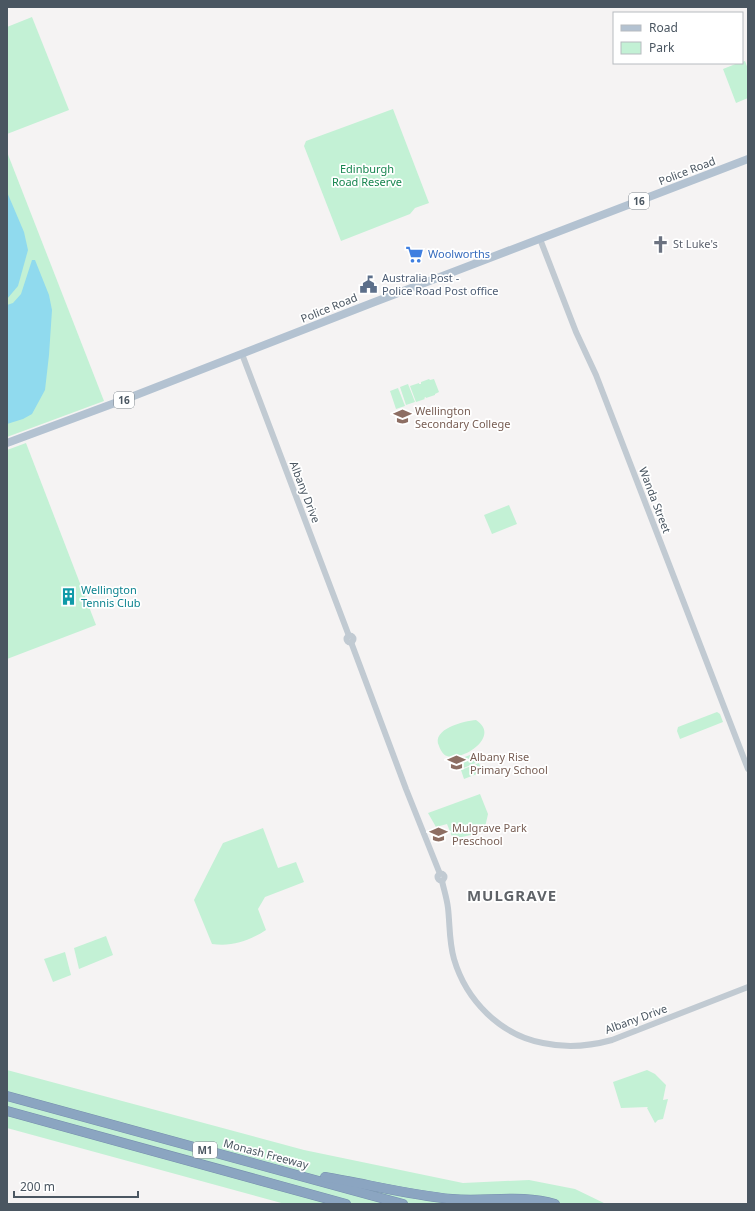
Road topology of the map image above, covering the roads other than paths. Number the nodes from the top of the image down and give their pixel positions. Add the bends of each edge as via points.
1 (748, 159) edge
2 (540, 239) junction
3 (242, 354) junction
4 (7, 443) edge
5 (748, 769) edge
6 (748, 987) edge
7 (7, 1096) edge
8 (7, 1112) edge
9 (280, 1170) junction
10 (346, 1204) edge
11 (403, 1204) edge
12 (555, 1204) edge

1 - 2 main road, Police Road / 16
2 - 3 main road, Police Road / 16
2 - 5 street, Wanda Street via 596,376
3 - 4 main road, Police Road / 16
3 - 6 street, Albany Drive via 349,636 347,640 351,642 440,874 445,876 442,881 448,907 453,958 476,1002 501,1025 526,1038 561,1046 598,1044
7 - 9 highway, Monash Freeway / M1
8 - 10 highway, M1
9 - 11 highway, Monash Freeway / M1
9 - 12 highway via 452,1199 532,1200

